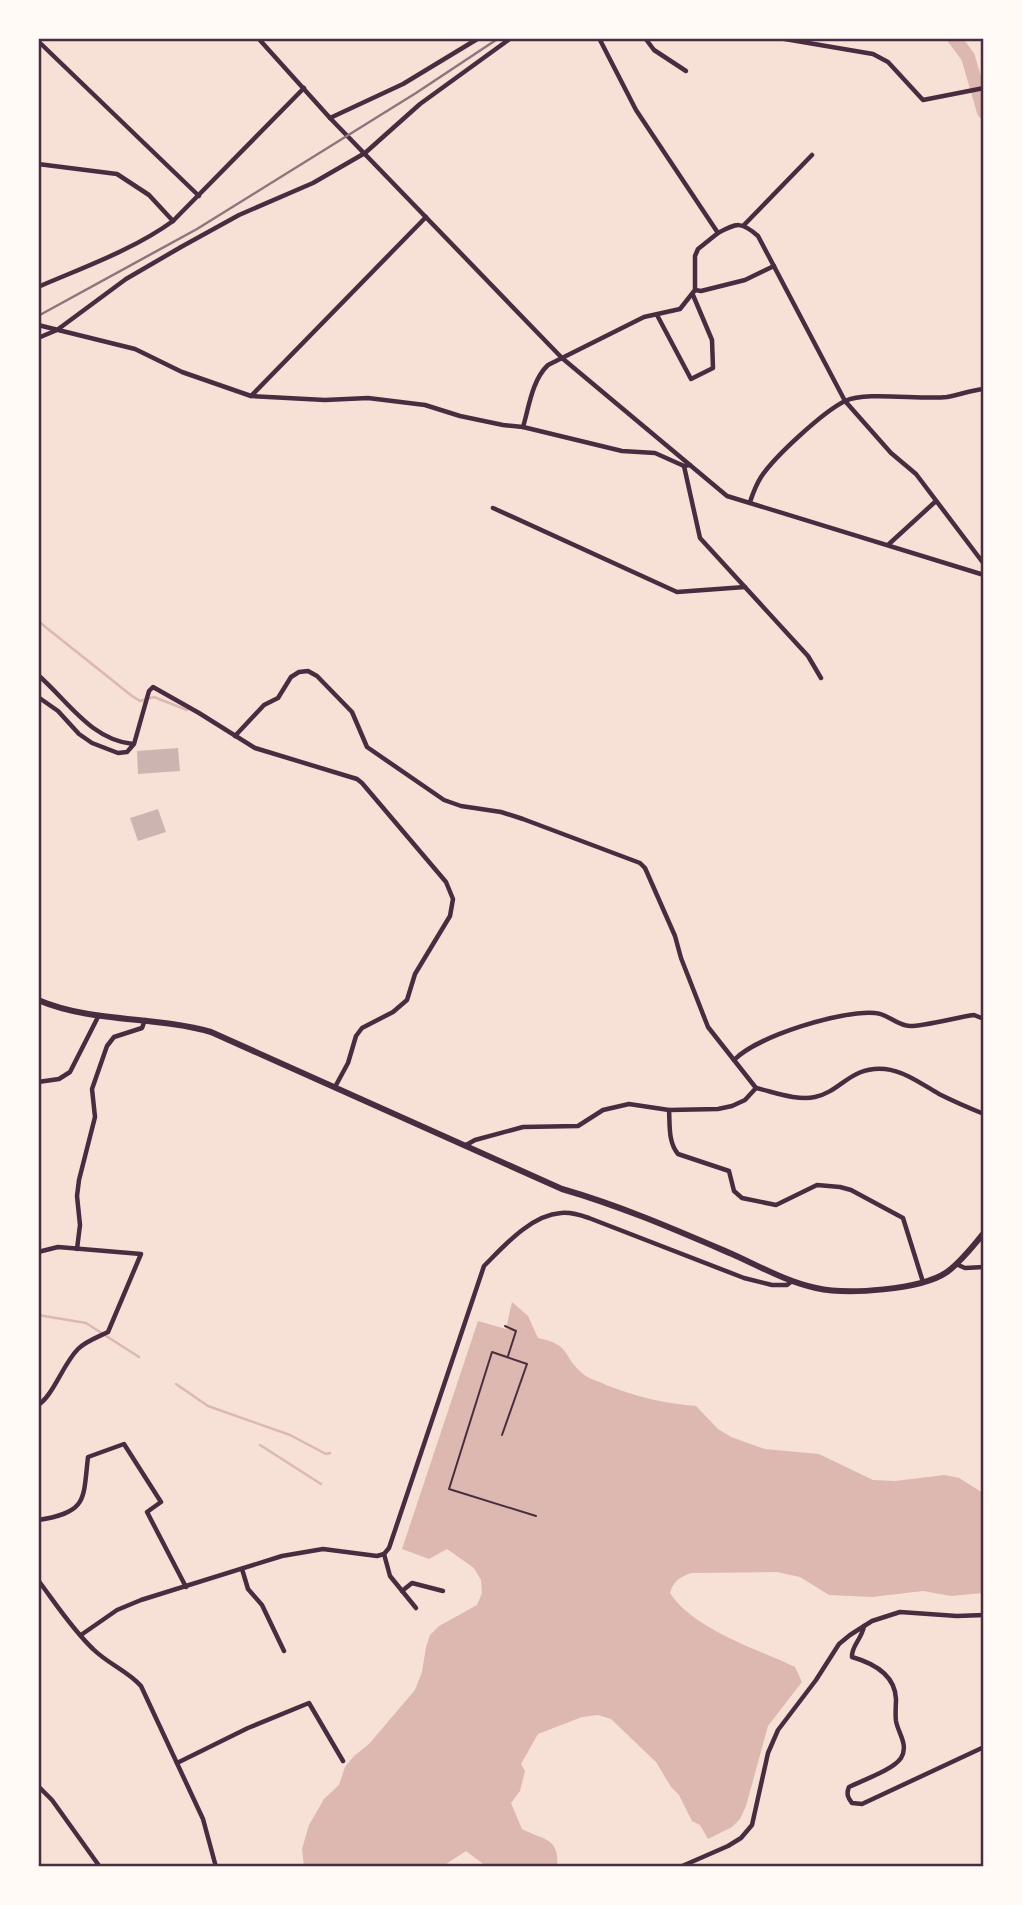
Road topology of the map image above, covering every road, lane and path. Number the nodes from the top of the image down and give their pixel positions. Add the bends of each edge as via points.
1 (258, 38) edge
2 (479, 38) edge
3 (512, 38) edge
4 (599, 38) edge
5 (645, 38) edge
6 (779, 38) edge
7 (38, 41) edge
8 (686, 71) dead end
9 (304, 88) junction
10 (984, 88) edge
11 (331, 118) junction
12 (363, 151) junction
13 (813, 155) dead end
14 (38, 164) edge
15 (199, 196) junction
16 (426, 218) junction
17 (173, 221) junction
18 (744, 225) junction
19 (718, 233) junction
20 (774, 266) junction
21 (38, 287) edge
22 (694, 292) junction
23 (657, 315) junction
24 (38, 325) edge
25 (57, 330) junction
26 (38, 338) edge
27 (562, 358) junction
28 (984, 389) edge
29 (251, 397) junction
30 (845, 401) junction
31 (523, 427) junction
32 (687, 465) junction
33 (936, 501) junction
34 (750, 502) junction
35 (494, 508) dead end
36 (888, 545) junction
37 (984, 564) edge
38 (984, 575) edge
39 (745, 587) junction
40 (38, 675) edge
41 (821, 678) dead end
42 (38, 697) edge
43 (235, 736) junction
44 (134, 744) junction
45 (38, 1000) edge
46 (100, 1014) junction
47 (984, 1019) edge
48 (145, 1020) junction
49 (734, 1060) junction
50 (38, 1082) edge
51 (335, 1088) junction
52 (757, 1088) junction
53 (669, 1110) junction
54 (984, 1114) edge
55 (465, 1146) junction
56 (984, 1233) edge
57 (77, 1249) junction
58 (38, 1252) edge
59 (957, 1264) junction
60 (984, 1267) edge
61 (793, 1280) junction
62 (923, 1283) junction
63 (505, 1326) dead end
64 (507, 1357) junction
65 (38, 1405) edge
66 (502, 1435) dead end
67 (536, 1516) dead end
68 (38, 1520) edge
69 (384, 1554) junction
70 (242, 1569) junction
71 (38, 1580) edge
72 (186, 1587) junction
73 (402, 1591) junction
74 (443, 1591) dead end
75 (416, 1608) dead end
76 (984, 1615) edge
77 (864, 1626) junction
78 (81, 1635) junction
79 (284, 1651) dead end
80 (984, 1747) edge
81 (343, 1760) dead end
82 (177, 1763) junction
83 (38, 1786) edge
84 (100, 1867) edge
85 (216, 1867) edge
86 (680, 1867) edge

1 - 9 street
2 - 11 street
3 - 12 street
4 - 19 street via 636,110
5 - 8 street via 654,50
6 - 10 street via 873,54 888,62 923,100
7 - 15 street
9 - 11 street
9 - 15 street
11 - 12 street
12 - 16 street
12 - 25 street via 313,183 239,215 126,279
13 - 18 street
14 - 17 street via 117,174 149,195
15 - 17 street
16 - 27 street
16 - 29 street
17 - 21 street via 124,250
18 - 19 street
18 - 20 street via 758,236
19 - 22 street via 695,256
20 - 22 street via 745,280
20 - 30 street
22 - 23 street via 680,309
22 - 23 street via 712,340 713,368 691,379
23 - 27 street via 644,317
24 - 25 street
25 - 26 street
25 - 29 street via 135,349
27 - 31 street via 542,371
27 - 32 street
28 - 30 street via 948,397 869,395
29 - 31 street via 385,400
30 - 33 street
30 - 34 street via 766,470
31 - 32 street via 622,451 656,453
32 - 34 street via 727,496
32 - 39 street via 700,538
33 - 36 street
33 - 37 street
34 - 36 street
35 - 39 street via 677,592
36 - 38 street
39 - 41 street via 808,656
40 - 44 street via 94,729
42 - 44 street via 92,743 118,753 127,752
43 - 44 street via 153,687
43 - 49 street via 264,705 278,698 291,677 308,671 352,712 367,747 444,800 512,816 640,863 675,936 708,1027
43 - 51 street via 255,748 362,783 442,876 452,894 450,916 415,974 407,1000 362,1028
45 - 46 main road
46 - 48 main road
46 - 50 street via 70,1072
47 - 49 street via 974,1015 910,1026 878,1013 861,1013 785,1031 744,1050
48 - 51 main road via 211,1032
48 - 57 street via 142,1028 119,1034 107,1045 92,1089 95,1117 79,1180
49 - 52 street
51 - 55 main road
52 - 53 street via 732,1106
52 - 54 street via 815,1097 853,1074 885,1069
53 - 55 street via 629,1104 603,1110 578,1126 523,1127
53 - 62 street via 674,1150 729,1171 734,1191 742,1198 776,1205 817,1185 840,1187 903,1218
55 - 61 main road
56 - 59 main road
57 - 58 street
57 - 65 street via 141,1254 108,1332 75,1352 50,1394
59 - 60 street
59 - 62 main road
61 - 62 main road via 815,1288 858,1292
61 - 69 street via 772,1285 744,1278 570,1213 551,1215 514,1235 484,1266
63 - 64 path via 516,1331
64 - 66 path via 527,1364
64 - 67 path via 492,1352 449,1489
68 - 72 street via 77,1508 83,1497 88,1457 124,1444 161,1502 147,1512
69 - 70 street via 323,1549
69 - 73 street via 390,1576
70 - 72 street
70 - 79 street via 248,1589 262,1605
71 - 78 street
72 - 78 street via 117,1610
73 - 74 street via 412,1583
73 - 75 street
76 - 77 street via 900,1612
77 - 80 street via 852,1657 886,1674 894,1685 896,1721 904,1749 892,1767 849,1787 852,1803 862,1804
77 - 86 street via 839,1644 778,1730 768,1753 752,1825 728,1846
78 - 82 street via 106,1661 141,1686
81 - 82 street via 309,1703
82 - 85 street via 206,1827
83 - 84 street

